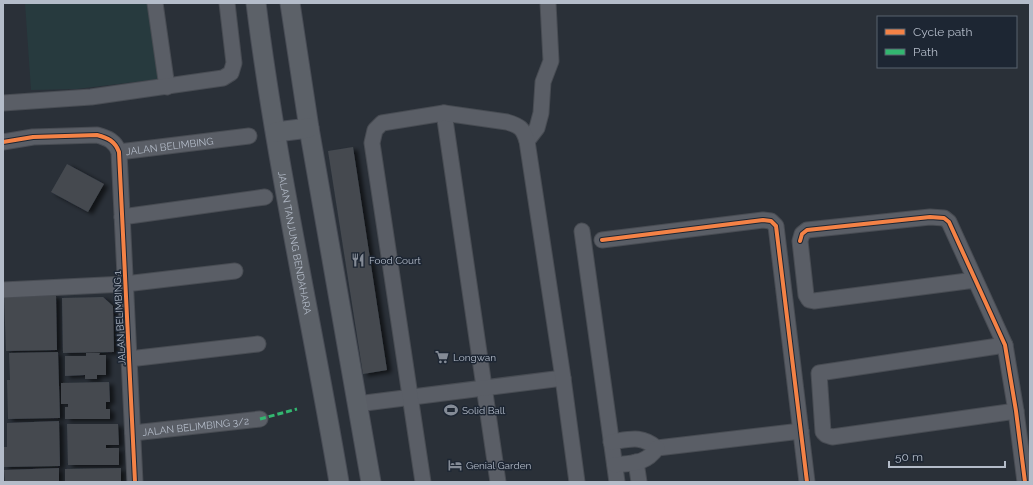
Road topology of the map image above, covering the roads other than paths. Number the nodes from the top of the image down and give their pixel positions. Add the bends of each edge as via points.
1 (155, 3) edge
2 (227, 3) edge
3 (256, 3) edge
4 (290, 3) edge
5 (548, 3) edge
6 (167, 87) junction
7 (3, 103) edge
8 (444, 113) junction
9 (308, 128) junction
10 (276, 132) junction
11 (249, 136) dead end
12 (525, 136) junction
13 (3, 142) edge
14 (119, 152) junction
15 (265, 196) dead end
16 (122, 217) junction
17 (582, 231) dead end
18 (602, 240) dead end
19 (235, 271) dead end
20 (975, 280) junction
21 (125, 284) junction
22 (3, 290) edge
23 (258, 344) dead end
24 (1005, 345) junction
25 (129, 359) junction
26 (564, 378) junction
27 (485, 388) junction
28 (410, 397) junction
29 (357, 404) junction
30 (1016, 411) junction
31 (260, 418) dead end
32 (801, 431) junction
33 (133, 433) junction
34 (611, 442) junction
35 (657, 448) junction
36 (636, 462) junction
37 (614, 465) junction
38 (135, 482) edge
39 (339, 482) edge
40 (370, 482) edge
41 (423, 482) edge
42 (498, 482) edge
43 (578, 482) edge
44 (617, 482) edge
45 (638, 482) edge
46 (807, 482) edge
47 (1025, 482) edge

1 - 6 street
2 - 6 street via 234,63 231,73 223,78
3 - 10 main road, JALAN TANJUNG BENDAHARA
4 - 9 main road
5 - 12 street via 550,61 543,82 541,113 537,128
6 - 7 street via 91,97
8 - 12 street via 507,122 517,125
8 - 27 street
8 - 28 street via 382,122 375,130 372,143
9 - 10 main road
9 - 29 main road
10 - 39 main road, JALAN TANJUNG BENDAHARA
11 - 14 street, JALAN BELIMBING
12 - 26 street
13 - 14 street, JALAN BELIMBING via 96,135 112,141
14 - 16 street, JALAN BELIMBING 1
15 - 16 street
16 - 21 street, JALAN BELIMBING 1
17 - 34 street
18 - 32 street via 771,221 776,226
19 - 21 street
20 - 20 street via 949,222 944,218 930,217 807,230 802,234 800,241 806,295 809,300
20 - 24 street
21 - 22 street
21 - 25 street, JALAN BELIMBING 1
23 - 25 street
24 - 30 street
24 - 30 street via 819,373 823,432 832,437
25 - 33 street, JALAN BELIMBING 1
26 - 27 street
26 - 43 street
27 - 28 street
27 - 42 street
28 - 29 street
28 - 41 street
29 - 40 main road
30 - 47 street
31 - 33 street, JALAN BELIMBING 3/2
32 - 35 street
32 - 46 street
33 - 38 street, JALAN BELIMBING 1
34 - 35 street via 642,439
34 - 37 street
35 - 36 street via 646,460
36 - 37 street
36 - 45 street
37 - 44 street

